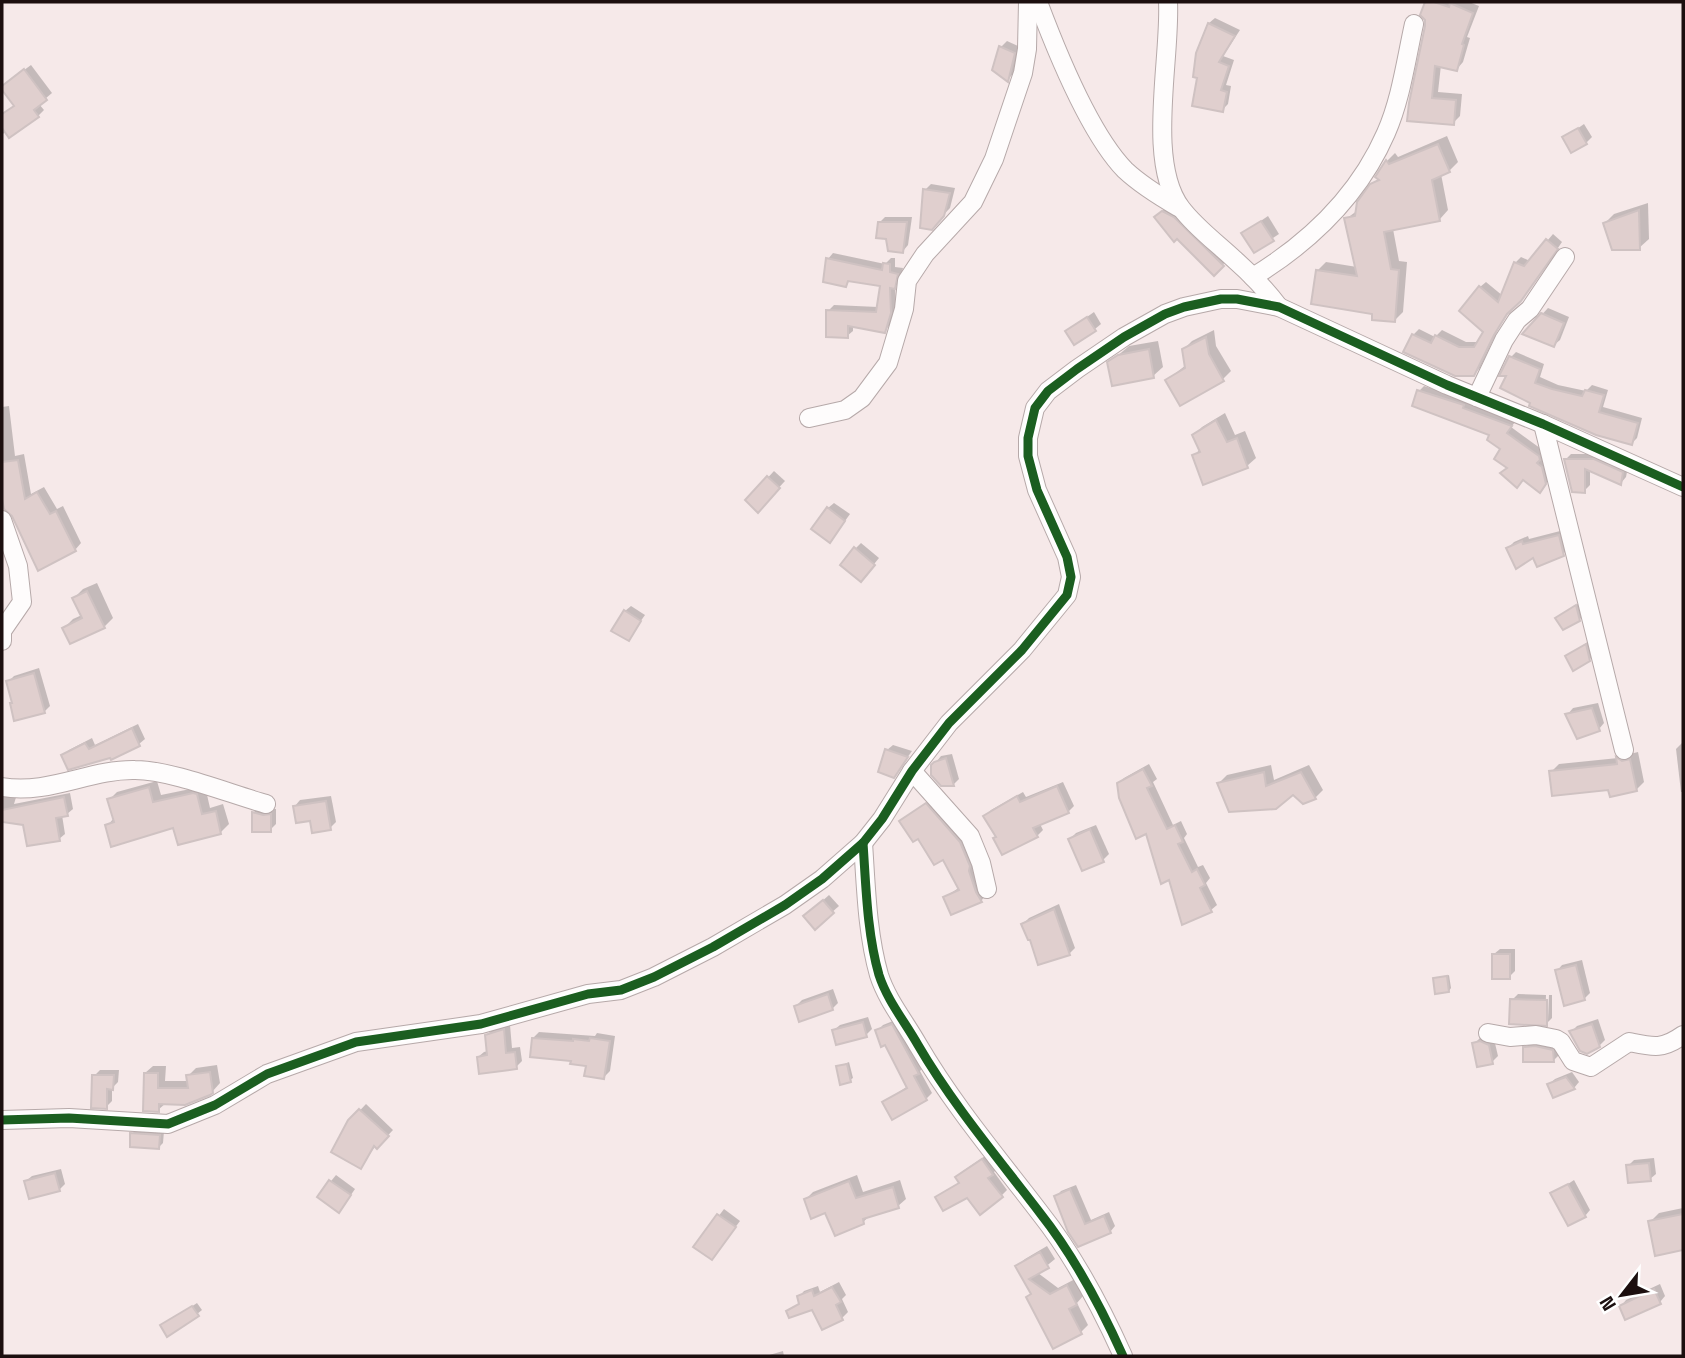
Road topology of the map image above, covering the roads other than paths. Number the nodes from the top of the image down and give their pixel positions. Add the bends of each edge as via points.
1 (1028, 2) edge
2 (1038, 2) edge
3 (1168, 2) edge
4 (1414, 24) dead end
5 (1182, 210) junction
6 (1566, 257) dead end
7 (1253, 277) junction
8 (1279, 307) junction
9 (1477, 397) junction
10 (808, 418) dead end
11 (1544, 424) junction
12 (1683, 487) edge
13 (2, 520) edge
14 (2, 641) edge
15 (1624, 750) dead end
16 (912, 771) junction
17 (2, 787) edge
18 (266, 804) dead end
19 (863, 843) junction
20 (987, 890) dead end
21 (1488, 1033) dead end
22 (1683, 1035) edge
23 (2, 1120) edge
24 (1123, 1356) edge

1 - 10 street via 1023,73 994,159 973,202 907,281 888,363 862,398 845,410
2 - 5 street via 1087,112 1116,160 1137,181
3 - 5 street via 1165,170
4 - 7 street via 1395,109 1373,161 1317,231
5 - 7 street
6 - 9 street via 1504,340
7 - 8 street
8 - 9 street
8 - 16 street via 1221,299 1165,314 1077,369 1042,399 1031,419 1028,456 1037,490 1067,557 1071,578 1067,595 1022,650 949,723
9 - 11 street
11 - 12 street
11 - 15 street
13 - 14 street via 18,566 22,602 2,631
16 - 19 street
16 - 20 street via 970,836
17 - 18 street via 35,789 135,770
19 - 23 street via 822,879 775,910 671,969 621,990 589,994 481,1024 356,1042 267,1074 215,1105 168,1124 69,1118
19 - 24 street via 871,932 880,977 892,1001 950,1095 1072,1260
21 - 22 street via 1556,1039 1573,1061 1591,1067 1629,1042 1668,1045

